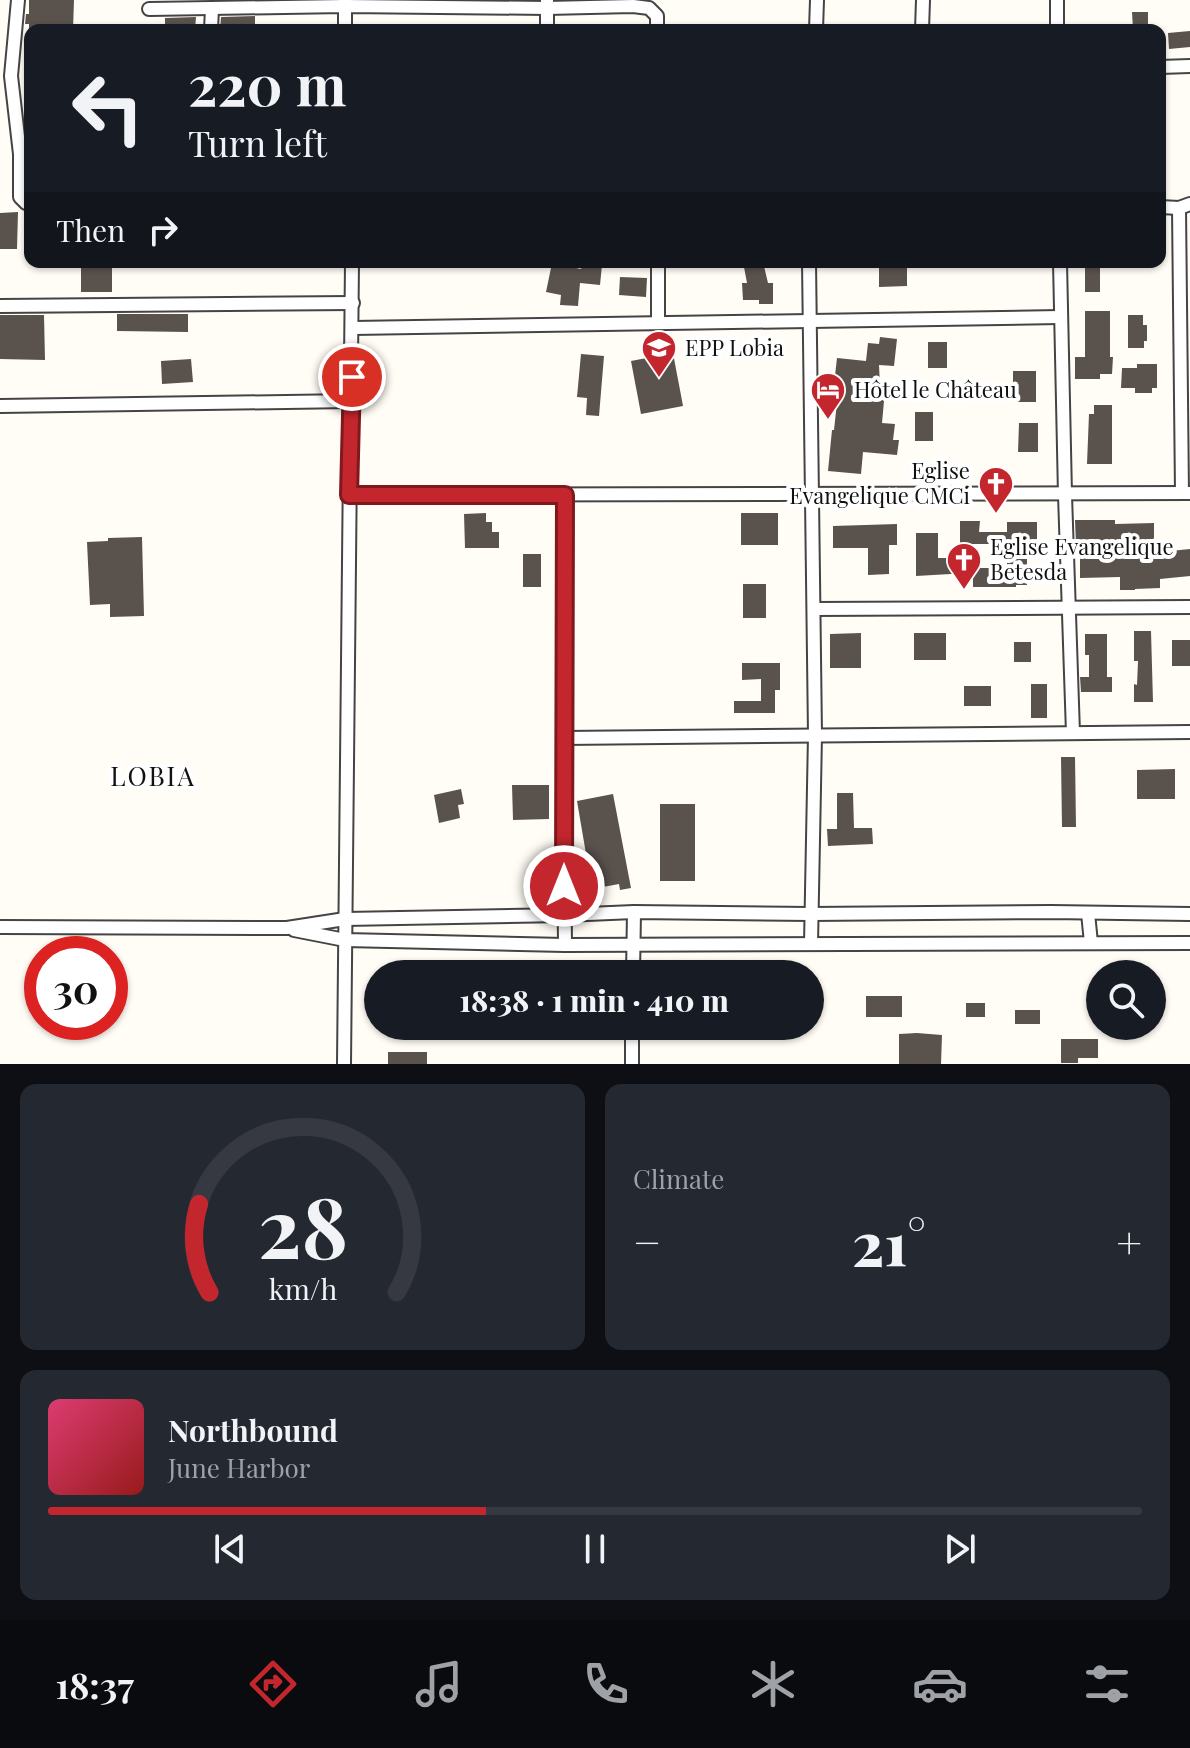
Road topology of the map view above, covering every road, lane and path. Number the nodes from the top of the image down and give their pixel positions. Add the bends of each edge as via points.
1 (18, 0) edge
2 (817, 0) edge
3 (923, 0) edge
4 (1057, 0) edge
5 (345, 3) edge
6 (547, 4) edge
7 (212, 8) junction
8 (149, 9) dead end
9 (211, 24) edge
10 (345, 24) edge
11 (657, 24) edge
12 (816, 24) edge
13 (922, 24) edge
14 (1057, 24) edge
15 (1190, 66) edge
16 (1166, 67) edge
17 (24, 201) edge
18 (1184, 206) edge
19 (352, 268) edge
20 (658, 268) edge
21 (809, 268) edge
22 (1060, 268) edge
23 (353, 303) junction
24 (0, 306) edge
25 (1060, 317) junction
26 (809, 321) junction
27 (658, 323) junction
28 (353, 328) junction
29 (351, 401) junction
30 (0, 406) edge
31 (811, 493) junction
32 (1186, 493) edge
33 (349, 495) junction
34 (565, 495) junction
35 (1065, 495) junction
36 (1190, 607) edge
37 (1070, 608) junction
38 (814, 609) junction
39 (1190, 732) edge
40 (1073, 733) junction
41 (815, 735) junction
42 (563, 738) junction
43 (634, 912) junction
44 (1088, 913) junction
45 (810, 914) junction
46 (1190, 914) edge
47 (564, 915) junction
48 (345, 919) junction
49 (0, 927) edge
50 (287, 928) junction
51 (345, 940) junction
52 (1091, 943) junction
53 (1190, 943) edge
54 (633, 944) junction
55 (811, 944) junction
56 (565, 945) junction
57 (633, 960) edge
58 (632, 1040) edge
59 (344, 1064) edge
60 (632, 1064) edge

1 - 17 street via 11,76
2 - 12 street
3 - 13 street
4 - 14 street
5 - 6 street
5 - 7 street
5 - 10 street
6 - 11 street via 649,8
7 - 8 street
7 - 9 street
15 - 16 street
18 - 32 street
19 - 23 street
20 - 27 street
21 - 26 street
22 - 25 street
23 - 24 street
23 - 28 street
25 - 26 street
25 - 35 street
26 - 27 street
26 - 31 street
27 - 28 street
28 - 29 street
29 - 30 street
29 - 33 street
31 - 34 street
31 - 35 street
31 - 38 street
32 - 35 street
33 - 34 street
33 - 48 street
34 - 42 street
35 - 37 street
36 - 37 street
37 - 38 street
37 - 40 street
38 - 41 street
39 - 40 street
40 - 41 street
41 - 42 street
41 - 45 street
42 - 47 street
43 - 45 street
43 - 47 street
43 - 54 street
44 - 45 street
44 - 46 street
44 - 52 street
45 - 55 street
47 - 48 street
47 - 56 street
48 - 50 street
48 - 51 street
49 - 50 street
50 - 51 street
51 - 56 street
51 - 59 street
52 - 53 street
52 - 55 street
54 - 55 street
54 - 56 street
54 - 57 street
58 - 60 street

